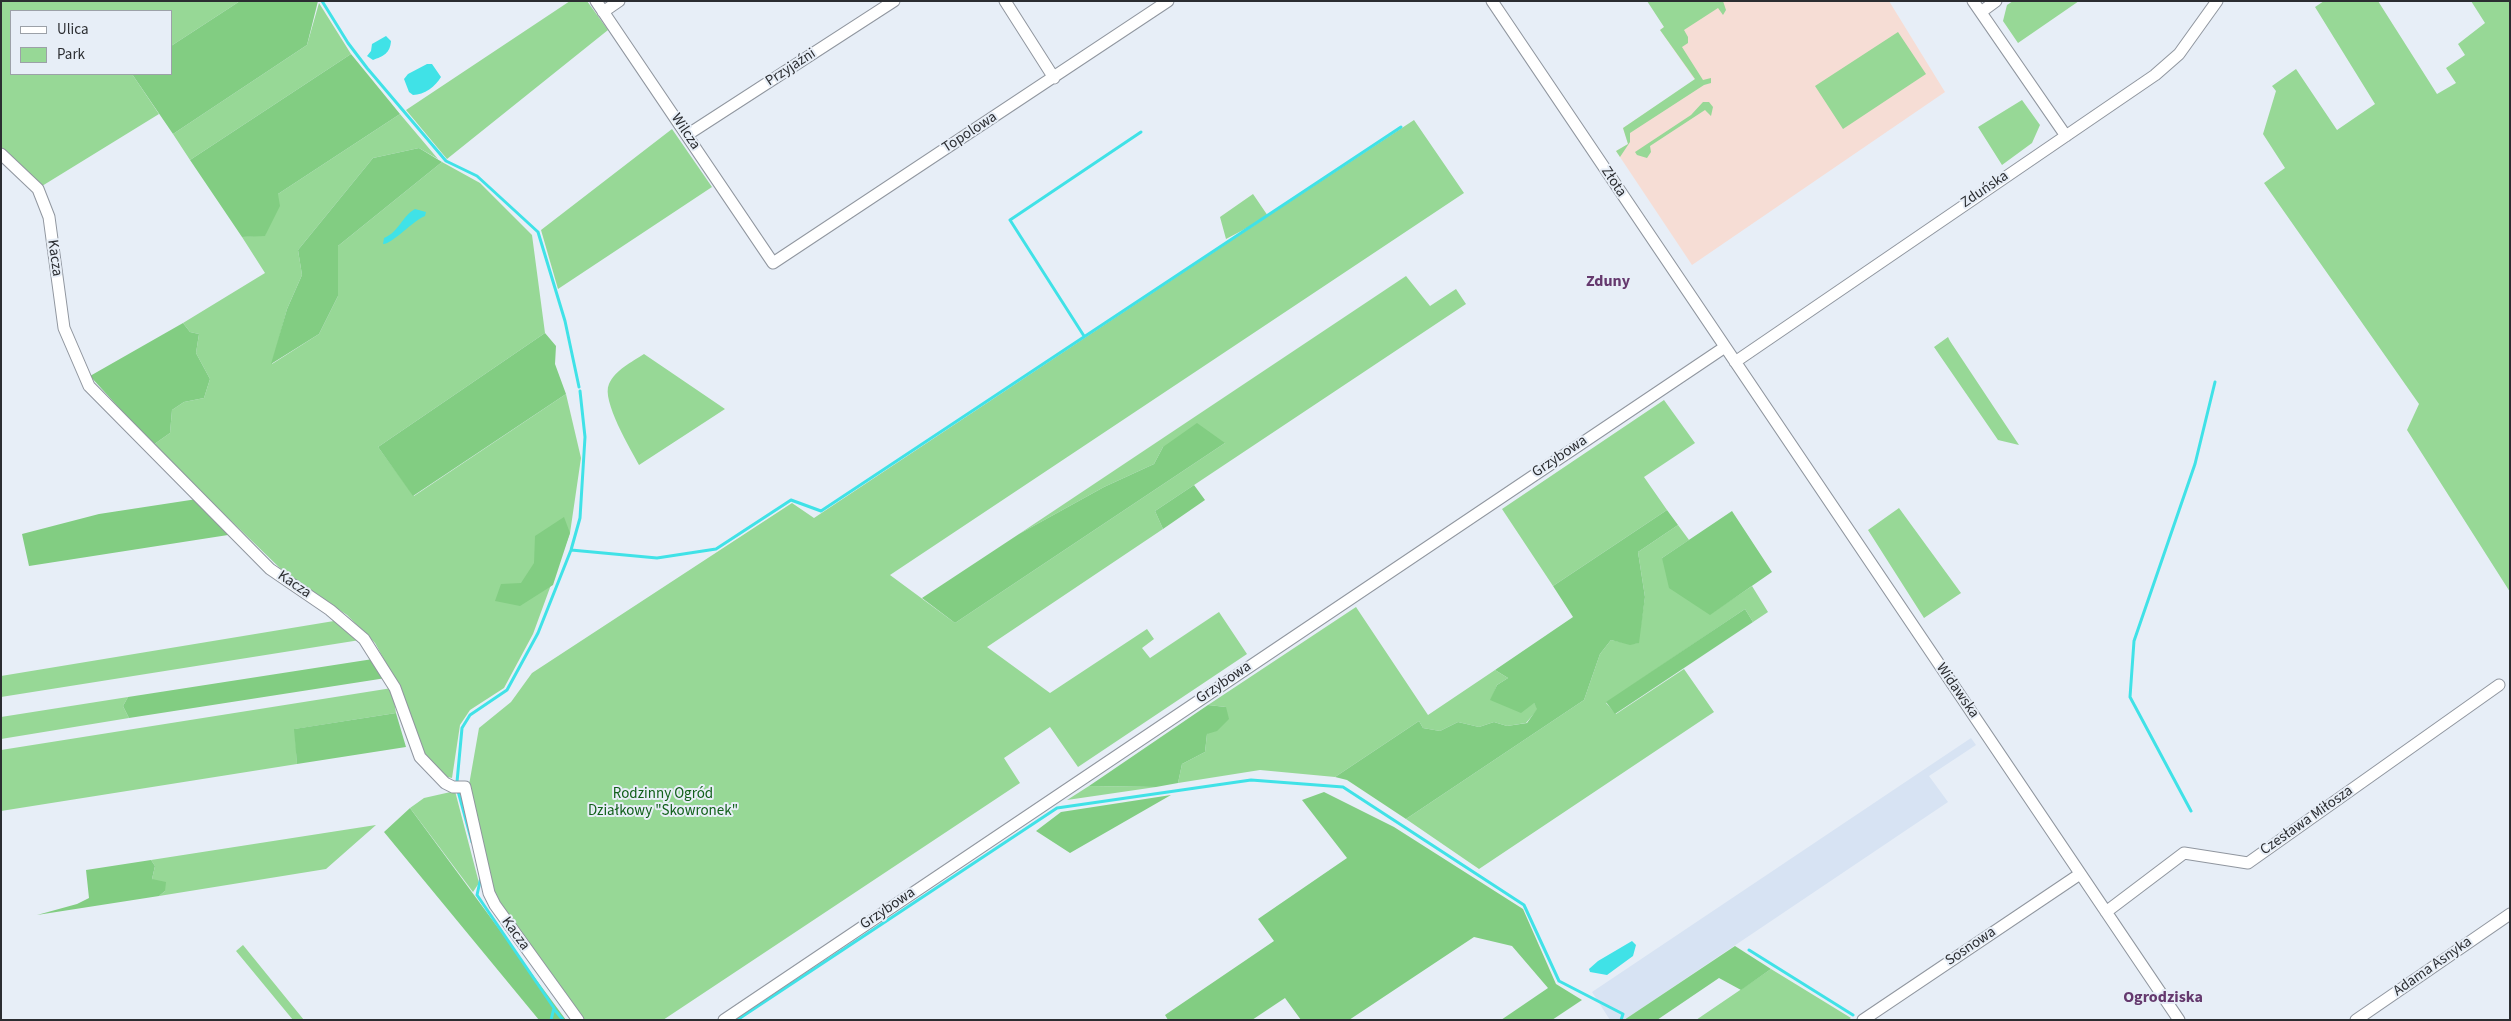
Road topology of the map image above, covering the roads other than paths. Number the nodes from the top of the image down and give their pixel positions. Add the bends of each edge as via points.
1 (596, 1) edge
2 (619, 1) edge
3 (894, 1) edge
4 (1005, 1) edge
5 (1168, 1) edge
6 (1492, 1) edge
7 (1973, 1) edge
8 (1996, 1) edge
9 (2217, 1) edge
10 (1151, 6) edge
11 (603, 12) junction
12 (1980, 12) junction
13 (1054, 78) junction
14 (687, 135) junction
15 (2066, 136) junction
16 (1, 154) edge
17 (773, 263) joint
18 (1725, 347) junction
19 (1735, 362) junction
20 (2499, 686) dead end
21 (2080, 874) junction
22 (2106, 912) junction
23 (2510, 914) edge
24 (578, 1020) edge
25 (724, 1020) edge
26 (1862, 1020) edge
27 (2179, 1020) edge
28 (2356, 1020) edge

1 - 11 street, Wilcza
2 - 11 street
3 - 14 street, Przyjaźni
4 - 13 street
5 - 10 street, Topolowa
6 - 18 street, Złota
7 - 12 street
8 - 12 street
9 - 15 street, Zduńska via 2169,64
10 - 13 street, Topolowa
11 - 14 street, Wilcza
12 - 15 street
13 - 17 street, Topolowa
14 - 17 street, Wilcza
15 - 19 street, Zduńska
16 - 24 street, Kacza via 38,189 48,217 64,328 89,386 270,569 330,610 364,639 395,688 420,757 445,783 454,787 464,786 494,906
18 - 19 street, Złota
18 - 25 street, Grzybowa
19 - 21 street, Widawska
20 - 22 street, Czesława Miłosza via 2248,863 2184,853
21 - 22 street, Widawska
21 - 26 street, Sosnowa
22 - 27 street, Widawska
23 - 28 street, Adama Asnyka

